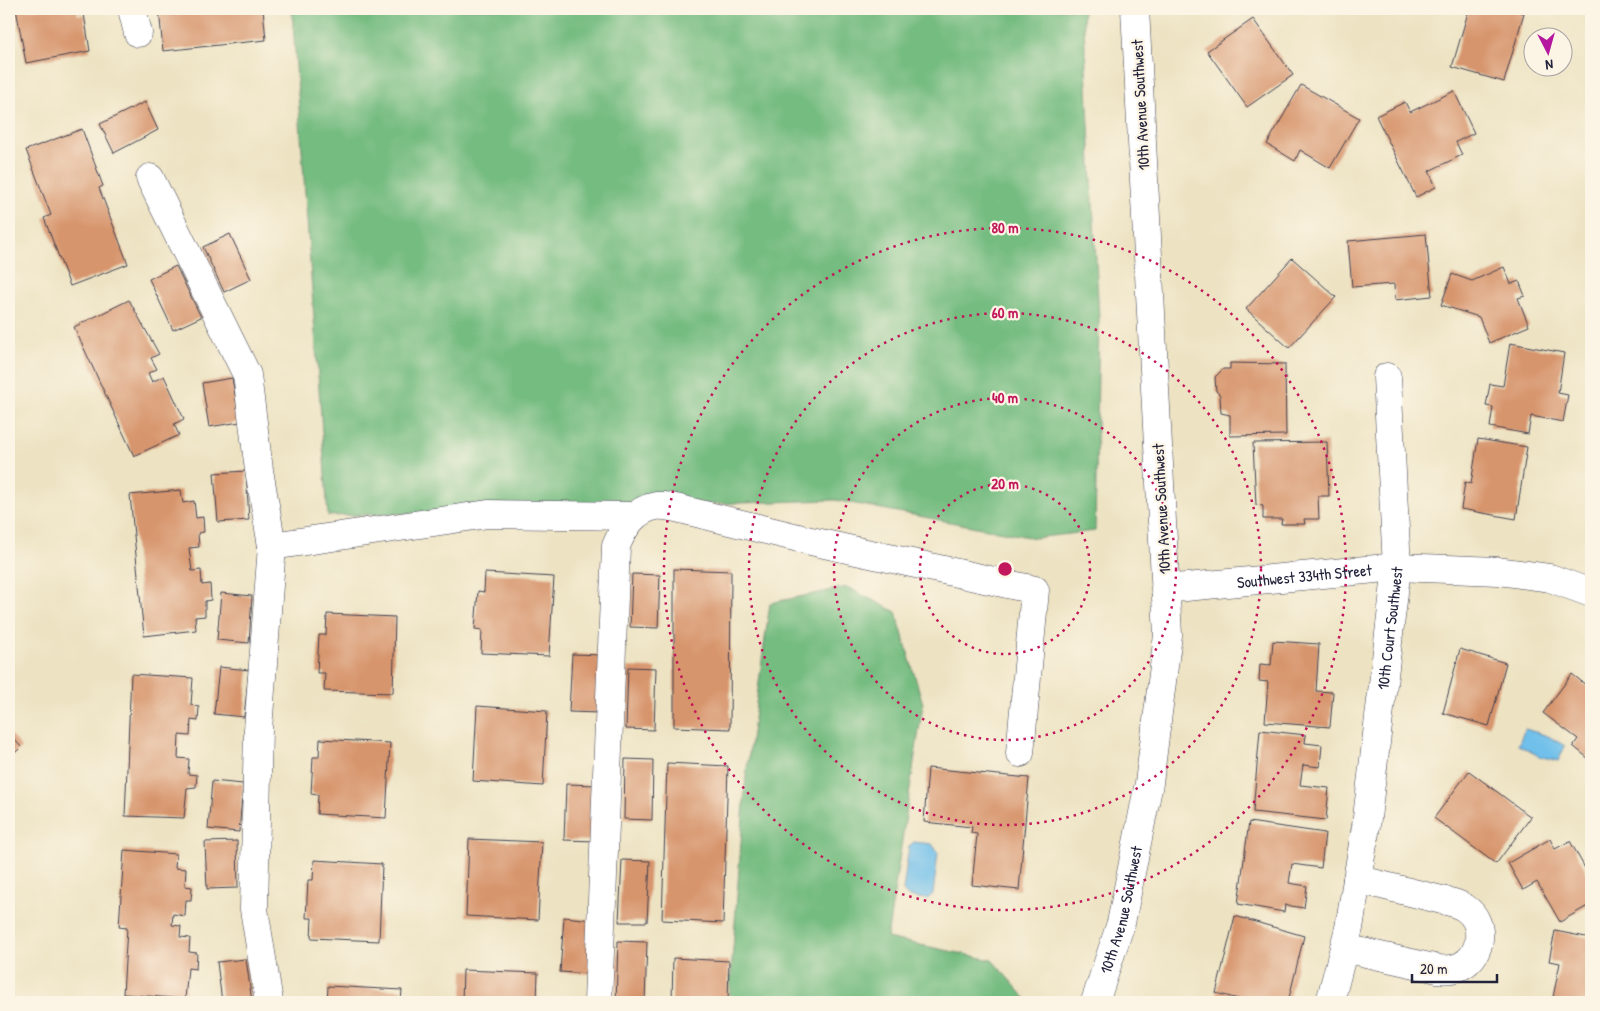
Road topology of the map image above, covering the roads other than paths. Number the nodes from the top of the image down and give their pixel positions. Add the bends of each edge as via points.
1 (1135, 9) edge
2 (150, 178) dead end
3 (1387, 377) dead end
4 (632, 516) junction
5 (272, 546) junction
6 (1397, 567) junction
7 (1165, 589) junction
8 (1591, 593) edge
9 (1020, 752) dead end
10 (1357, 879) junction
11 (1344, 948) junction
12 (268, 1002) edge
13 (598, 1002) edge
14 (1095, 1002) edge
15 (1330, 1002) edge

1 - 7 street, 10th Avenue Southwest
2 - 5 street via 247,375
3 - 6 street, 10th Court Southwest
4 - 5 street via 488,514
4 - 9 street via 657,505 676,508 1035,590
4 - 13 street via 616,546
5 - 12 street via 258,729 254,909
6 - 7 street, Southwest 334th Street
6 - 8 street, Southwest 334th Street via 1498,571 1550,578
6 - 10 street, 10th Court Southwest
7 - 14 street, 10th Avenue Southwest via 1168,635 1149,783 1121,923
10 - 11 street, 10th Court Southwest
10 - 11 street via 1465,908 1476,921 1480,938 1470,960 1449,970
11 - 15 street, 10th Court Southwest

